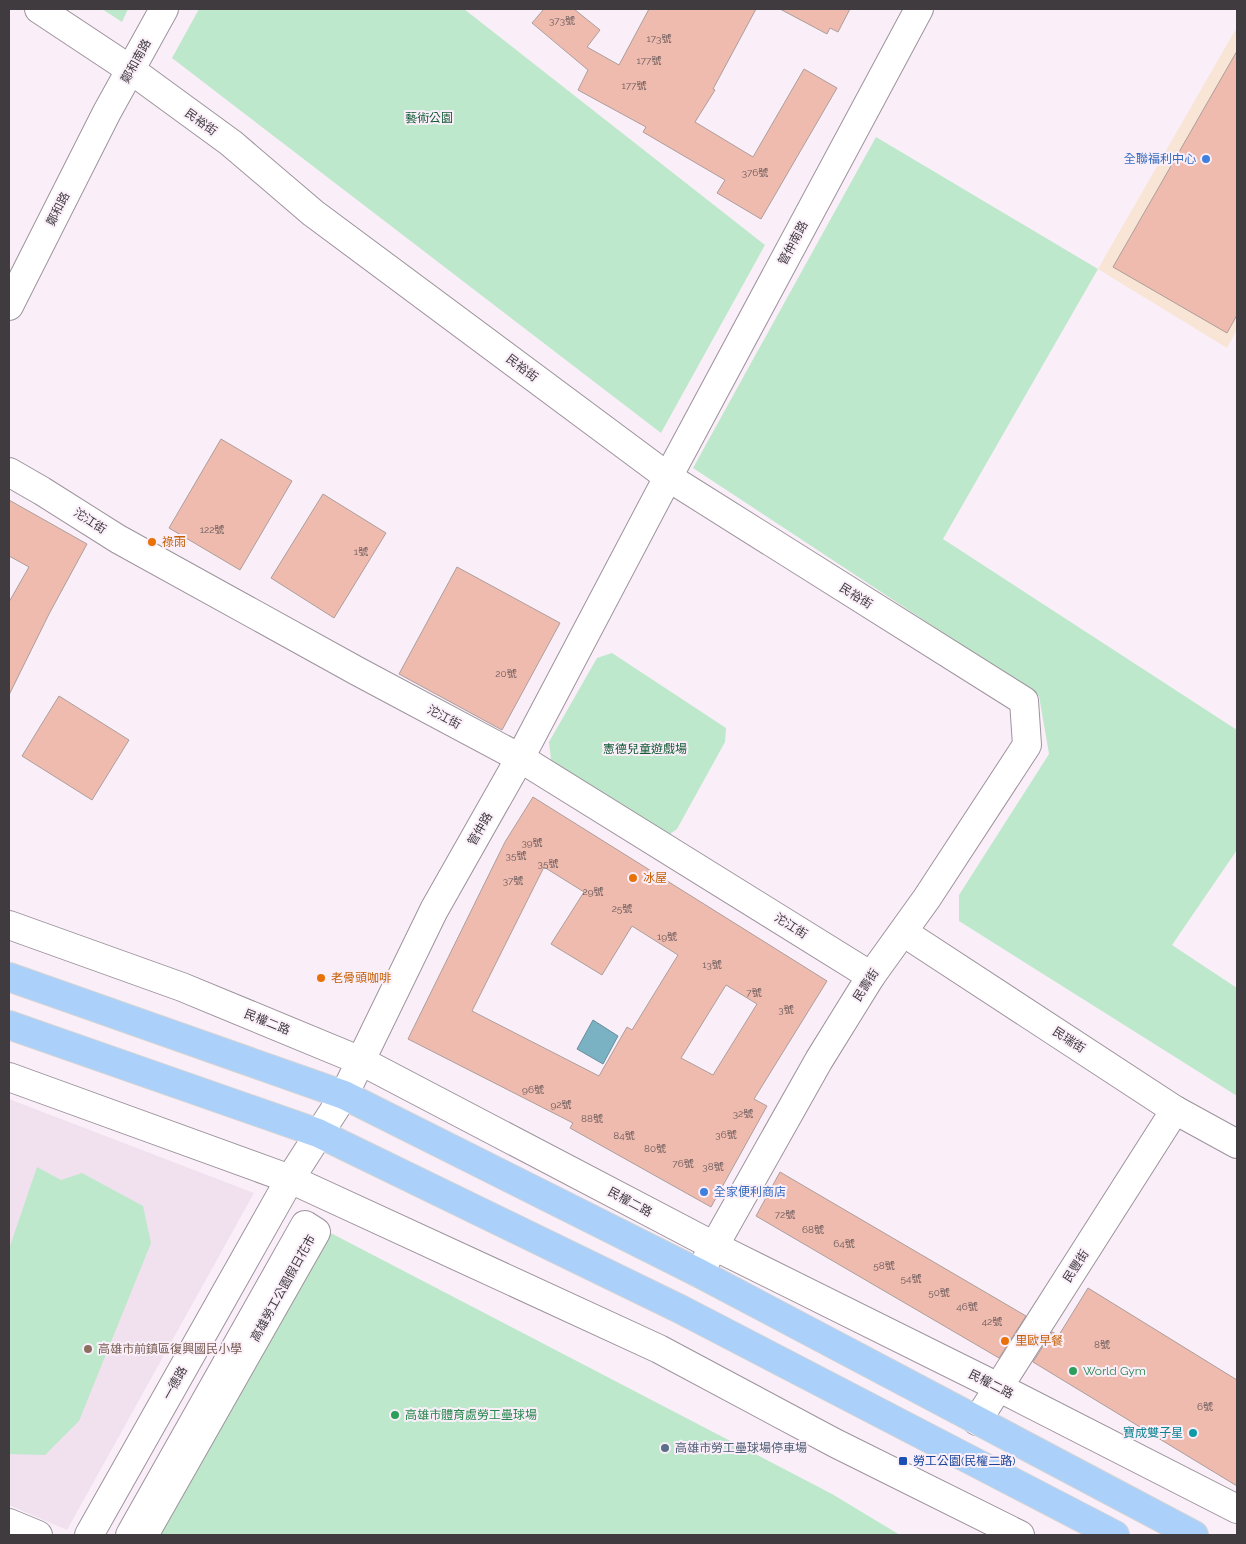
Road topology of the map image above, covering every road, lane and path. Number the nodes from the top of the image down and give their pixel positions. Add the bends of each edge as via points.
1 (39, 9) edge
2 (164, 9) edge
3 (919, 9) edge
4 (131, 70) junction
5 (107, 112) joint
6 (9, 306) edge
7 (9, 472) edge
8 (668, 477) junction
9 (1024, 702) joint
10 (520, 758) junction
11 (9, 924) edge
12 (903, 932) junction
13 (9, 976) edge
14 (871, 976) junction
15 (9, 1025) edge
16 (361, 1061) junction
17 (9, 1077) edge
18 (344, 1095) junction
19 (1175, 1110) junction
20 (318, 1133) junction
21 (1237, 1144) edge
22 (290, 1179) junction
23 (714, 1246) junction
24 (699, 1273) junction
25 (1000, 1388) junction
26 (977, 1421) junction
27 (1237, 1509) edge
28 (9, 1523) edge
29 (38, 1535) edge
30 (89, 1535) edge
31 (130, 1535) edge
32 (144, 1535) edge
33 (1020, 1535) edge
34 (1115, 1535) edge
35 (1194, 1535) edge

1 - 4 street, 民裕街
2 - 4 street, 鄭和南路
3 - 8 street, 管仲南路
4 - 5 street, 鄭和南路
4 - 8 street, 民裕街 via 231,143 313,213
5 - 6 street, 鄭和路
7 - 10 street, 沱江街 via 118,539
8 - 9 street, 民裕街
8 - 10 street, 管仲路
9 - 12 street, 民壽街 via 1027,745
10 - 14 street, 沱江街
10 - 16 street, 管仲路 via 434,910
11 - 16 street, 民權二路 via 182,987
12 - 14 street, 民壽街
12 - 19 street, 民瑞街
13 - 18 main road
14 - 23 street, 民壽街 via 819,1060
15 - 20 main road
16 - 18 street, 管仲路
16 - 23 street, 民權二路
17 - 22 street
18 - 20 street, 管仲路
18 - 24 main road
19 - 21 street, 民瑞街
19 - 25 street, 民豐街
20 - 22 street, 管仲路
20 - 34 main road via 680,1309
22 - 30 street, 一德路
22 - 33 street via 659,1349 835,1443
23 - 24 street, 民壽街
23 - 25 street, 民權二路
24 - 26 main road
25 - 26 street, 民豐街
25 - 27 street, 民權二路
26 - 35 main road
28 - 29 street
31 - 32 street, 高雄勞工公園假日花市 via 305,1225 316,1232

